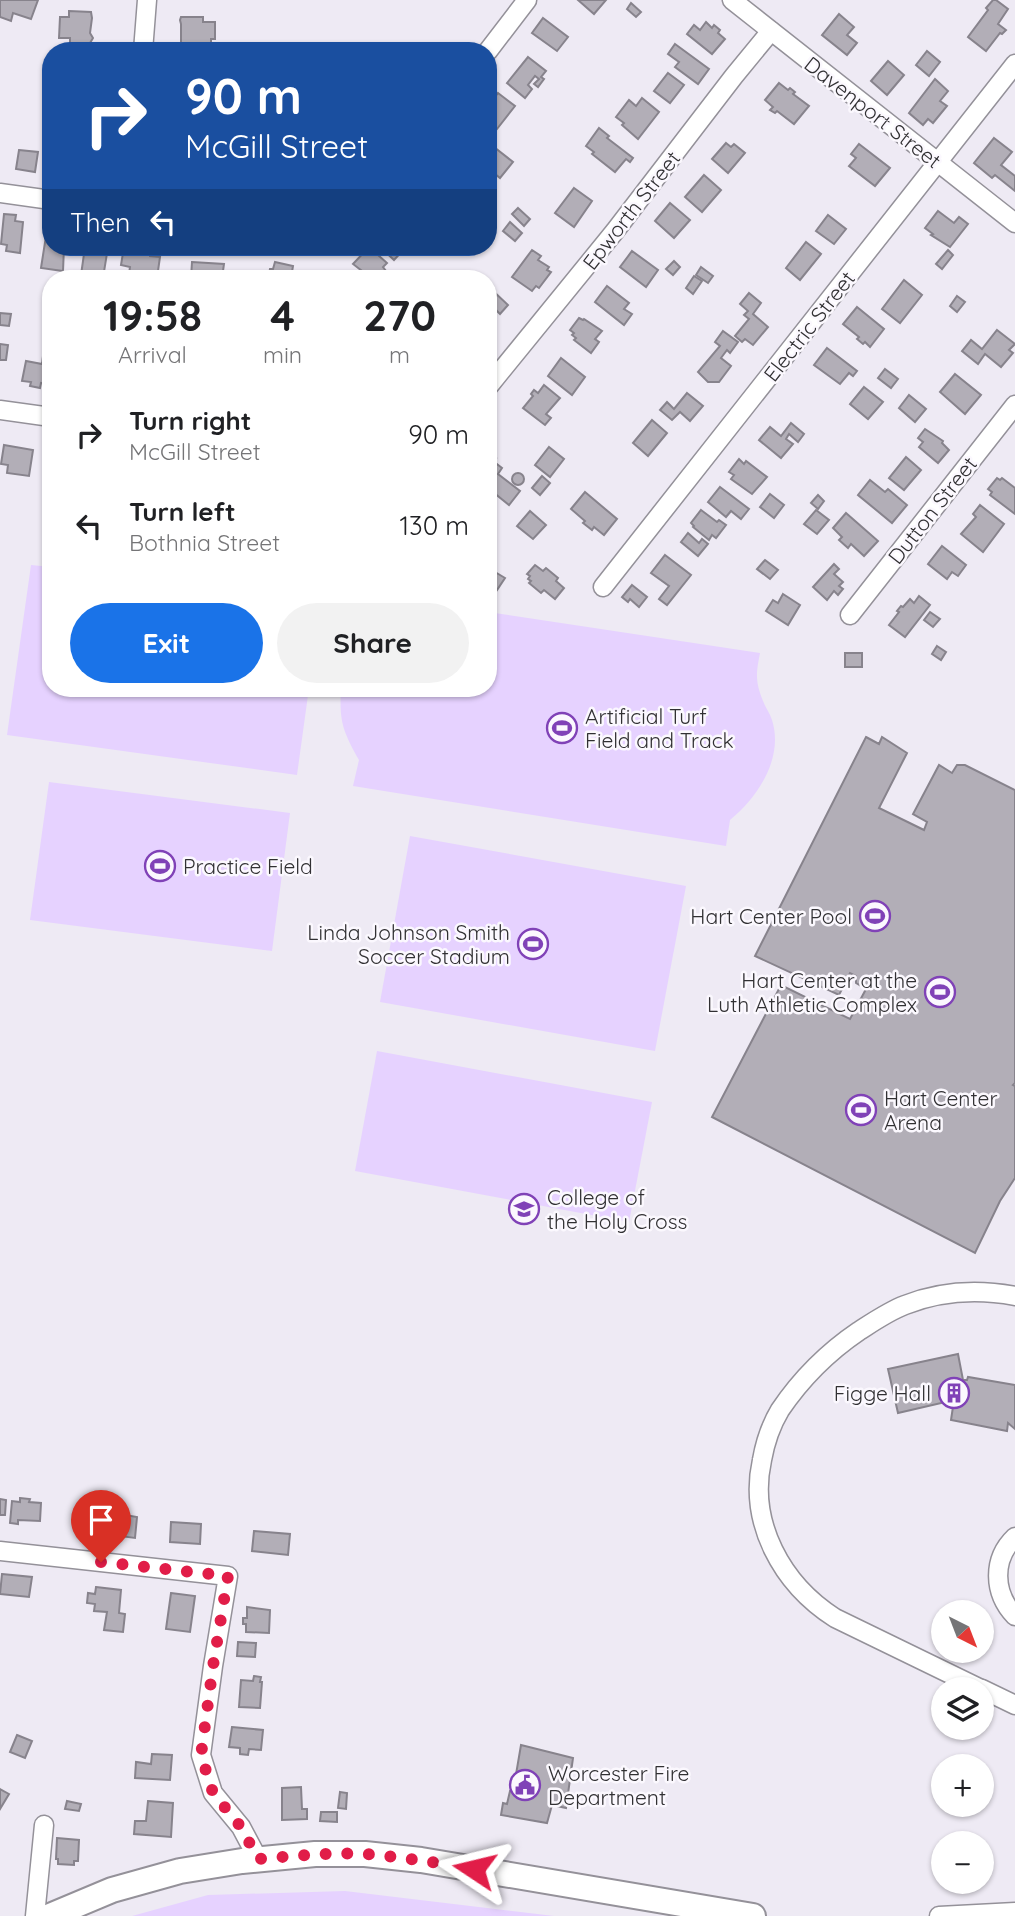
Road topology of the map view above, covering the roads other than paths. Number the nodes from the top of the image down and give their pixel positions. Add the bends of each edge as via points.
1 (147, 0) edge
2 (527, 0) edge
3 (732, 0) edge
4 (771, 31) junction
5 (144, 42) edge
6 (495, 42) edge
7 (1015, 64) edge
8 (939, 162) junction
9 (0, 193) edge
10 (42, 200) edge
11 (1015, 223) edge
12 (497, 376) edge
13 (1015, 405) edge
14 (0, 410) edge
15 (42, 416) edge
16 (603, 587) dead end
17 (850, 615) dead end
18 (1015, 1296) edge
19 (1015, 1537) edge
20 (0, 1551) edge
21 (1015, 1616) edge
22 (956, 1677) edge
23 (994, 1695) edge
24 (1015, 1705) edge
25 (44, 1825) dead end
26 (258, 1859) junction
27 (1015, 1912) edge
28 (36, 1916) edge
29 (50, 1916) edge
30 (753, 1916) edge
31 (939, 1916) edge

1 - 5 street
2 - 6 street
3 - 4 street, Davenport Street
4 - 8 street, Davenport Street
4 - 12 street, Epworth Street
7 - 8 street, Electric Street
8 - 11 street, Davenport Street
8 - 16 street, Electric Street
9 - 10 street
13 - 17 street, Dutton Street
14 - 15 street
18 - 22 street via 967,1292 932,1297 903,1306 838,1345 779,1411 760,1469 762,1524 798,1588 835,1618
19 - 21 street via 998,1564 1003,1598
20 - 26 street via 228,1576 201,1755 213,1793 241,1827
23 - 24 street
25 - 28 street
26 - 29 main road via 169,1874 112,1890
26 - 30 main road via 365,1854 421,1860
27 - 31 street

